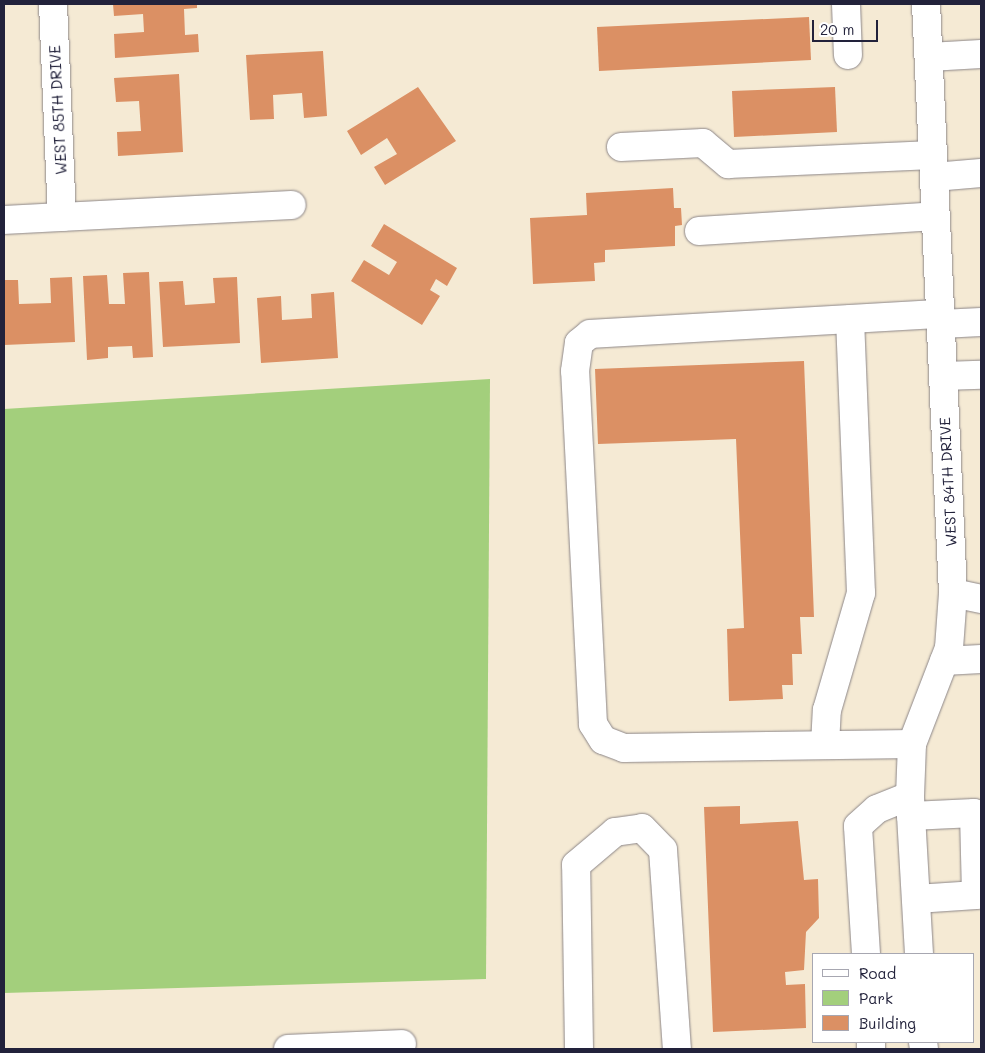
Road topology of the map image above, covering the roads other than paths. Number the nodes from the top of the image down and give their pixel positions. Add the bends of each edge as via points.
1 (53, 4) edge
2 (846, 4) edge
3 (926, 4) edge
4 (981, 54) edge
5 (848, 55) dead end
6 (929, 57) junction
7 (620, 147) dead end
8 (933, 166) junction
9 (981, 173) edge
10 (292, 205) dead end
11 (936, 216) junction
12 (62, 217) junction
13 (4, 220) edge
14 (699, 231) dead end
15 (850, 319) junction
16 (941, 319) junction
17 (981, 322) edge
18 (981, 375) edge
19 (943, 376) junction
20 (953, 593) junction
21 (981, 599) edge
22 (981, 659) edge
23 (944, 662) junction
24 (912, 744) junction
25 (825, 745) junction
26 (911, 806) junction
27 (916, 899) junction
28 (866, 953) edge
29 (918, 953) edge
30 (402, 1044) dead end
31 (288, 1049) edge
32 (579, 1049) edge
33 (676, 1049) edge

1 - 12 street, WEST 85TH DRIVE
2 - 5 street
3 - 6 street, WEST 84TH DRIVE
4 - 6 street
6 - 8 street, WEST 84TH DRIVE
7 - 8 street via 703,143 728,164
8 - 9 street
8 - 11 street, WEST 84TH DRIVE
10 - 12 street
11 - 14 street
11 - 16 street, WEST 84TH DRIVE
12 - 13 street
15 - 16 street
15 - 25 street via 861,593 826,710
15 - 25 street via 590,334 579,343 575,371 593,724 603,740 624,748
16 - 17 street
16 - 19 street, WEST 84TH DRIVE
18 - 19 street
19 - 20 street, WEST 84TH DRIVE
20 - 21 street
20 - 23 street, WEST 84TH DRIVE via 949,648
22 - 23 street
23 - 24 street, WEST 84TH DRIVE
24 - 25 street
24 - 26 street, WEST 84TH DRIVE
26 - 27 street, WEST 84TH DRIVE
26 - 27 street via 974,813 976,895
26 - 28 street via 876,809 858,826
27 - 29 street, WEST 84TH DRIVE
30 - 31 street
32 - 33 street via 576,865 615,832 642,828 662,850

